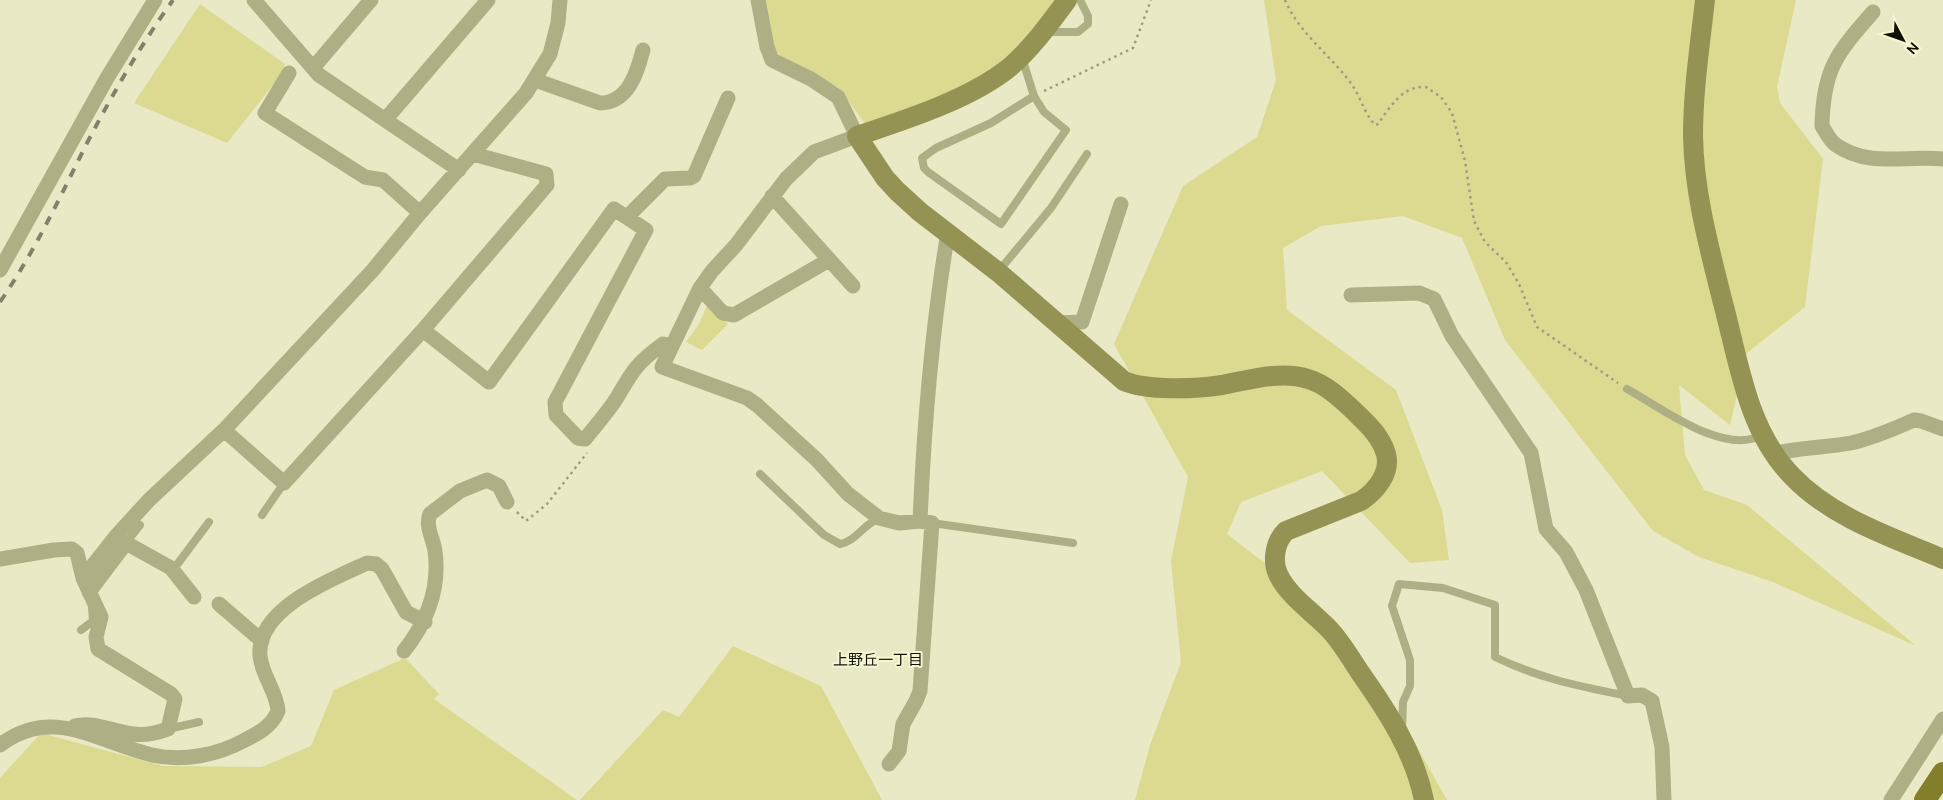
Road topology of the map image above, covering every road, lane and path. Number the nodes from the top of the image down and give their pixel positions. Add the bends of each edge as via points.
1 (155, 0) edge
2 (254, 0) edge
3 (371, 0) edge
4 (488, 0) edge
5 (560, 0) edge
6 (758, 0) edge
7 (1067, 0) edge
8 (1080, 0) edge
9 (1151, 0) edge
10 (1286, 0) edge
11 (1705, 0) edge
12 (1873, 12) dead end
13 (1042, 32) junction
14 (643, 50) dead end
15 (1021, 56) junction
16 (313, 68) junction
17 (289, 73) dead end
18 (535, 80) junction
19 (1034, 96) junction
20 (728, 98) dead end
21 (384, 120) junction
22 (857, 136) junction
23 (473, 154) junction
24 (1087, 154) dead end
25 (1943, 159) edge
26 (459, 170) junction
27 (772, 196) junction
28 (1121, 204) dead end
29 (420, 213) junction
30 (627, 218) junction
31 (948, 232) junction
32 (829, 260) junction
33 (0, 270) edge
34 (998, 272) junction
35 (852, 286) dead end
36 (700, 288) junction
37 (1351, 294) dead end
38 (1058, 323) junction
39 (423, 330) junction
40 (671, 346) junction
41 (1627, 389) joint
42 (1943, 429) edge
43 (224, 430) junction
44 (1762, 436) junction
45 (1774, 454) junction
46 (760, 474) dead end
47 (284, 483) junction
48 (507, 502) dead end
49 (262, 515) dead end
50 (879, 518) junction
51 (209, 522) dead end
52 (926, 522) junction
53 (140, 525) dead end
54 (1073, 543) dead end
55 (126, 544) junction
56 (0, 559) edge
57 (1943, 560) edge
58 (173, 570) junction
59 (88, 590) junction
60 (194, 597) dead end
61 (219, 604) dead end
62 (424, 622) junction
63 (81, 630) dead end
64 (262, 641) junction
65 (404, 651) dead end
66 (1628, 696) junction
67 (1943, 719) edge
68 (199, 722) dead end
69 (66, 728) junction
70 (168, 729) junction
71 (1402, 736) junction
72 (0, 745) edge
73 (889, 764) dead end
74 (1943, 773) edge
75 (1424, 800) edge
76 (1664, 800) edge
77 (1891, 800) edge
78 (1925, 800) edge

1 - 33 street via 107,78
2 - 16 street
3 - 16 street
4 - 21 street
5 - 18 street via 555,40
6 - 22 street via 772,60 838,97
7 - 13 street
8 - 13 lane via 1088,16 1088,24 1078,32
9 - 19 path via 1133,48
10 - 41 path via 1311,39 1359,94 1375,125 1402,93 1410,89 1426,87 1444,101 1452,113 1465,161 1474,220 1485,242 1506,262 1515,277 1537,327
11 - 44 street via 1693,135 1700,205 1744,386
12 - 25 street via 1835,58 1822,107 1822,126 1834,144 1853,154 1888,161
13 - 15 street
14 - 18 street via 633,82 617,99 608,103
15 - 19 lane
15 - 22 street via 988,83 968,93
16 - 21 street
17 - 29 street via 265,113 365,176 383,180
18 - 23 street
19 - 19 lane via 991,123 936,148 922,158 928,172 1001,224 1066,130 1044,112
20 - 30 street via 694,176 665,178
21 - 26 street
22 - 27 street via 814,152
22 - 31 street via 897,191
23 - 26 street
23 - 39 street via 546,174 548,186
24 - 34 lane via 1051,208
26 - 29 street
27 - 32 street
27 - 36 street
28 - 38 street via 1082,322
29 - 43 street via 367,278
30 - 39 street via 614,209 490,382
30 - 40 street via 646,230 555,402 556,415 578,438 585,439 615,401 637,364 663,344
31 - 34 street
31 - 52 street via 933,344 923,459
32 - 35 street
32 - 36 street via 734,315 723,313
34 - 38 street
36 - 40 street
37 - 66 street via 1419,293 1434,299 1452,336 1531,453 1546,528 1566,552 1586,590
38 - 71 street via 1124,381 1134,386 1218,385 1260,378 1307,378 1343,401 1377,433 1387,457 1381,482 1372,494 1286,531 1280,536 1275,559 1279,576 1342,645
39 - 47 street
40 - 50 street via 662,367 757,404 848,494
41 - 44 lane via 1705,432 1750,442
42 - 45 street via 1914,420 1851,443 1794,448
43 - 47 street
43 - 59 street via 149,500 117,535
44 - 45 street
45 - 57 street via 1803,488 1836,511
46 - 50 lane via 824,535 840,544 850,542 865,525
47 - 49 lane
48 - 62 street via 499,486 487,480 460,491 430,514 428,527 435,554 433,587
50 - 52 street via 899,523
51 - 58 lane
52 - 54 lane
52 - 73 street via 920,692 902,724 899,751
53 - 55 lane
55 - 58 street
55 - 59 street
56 - 59 street via 72,549 77,553
58 - 60 street
59 - 63 lane via 93,621
59 - 70 street via 101,617 96,637 98,649 174,696 175,707
61 - 64 street
62 - 64 street via 406,612 382,569 371,562 296,598 268,628
62 - 65 street
64 - 69 street via 261,664 278,711 272,723 242,742 204,755 154,755
66 - 71 lane via 1528,673 1495,656 1495,605 1443,588 1399,584 1392,606 1410,660 1410,686 1403,702
66 - 76 street via 1642,695 1652,701 1662,747
67 - 77 street
68 - 70 lane
69 - 70 street via 86,724 146,735
69 - 72 street via 32,728
71 - 75 street
74 - 78 main road

